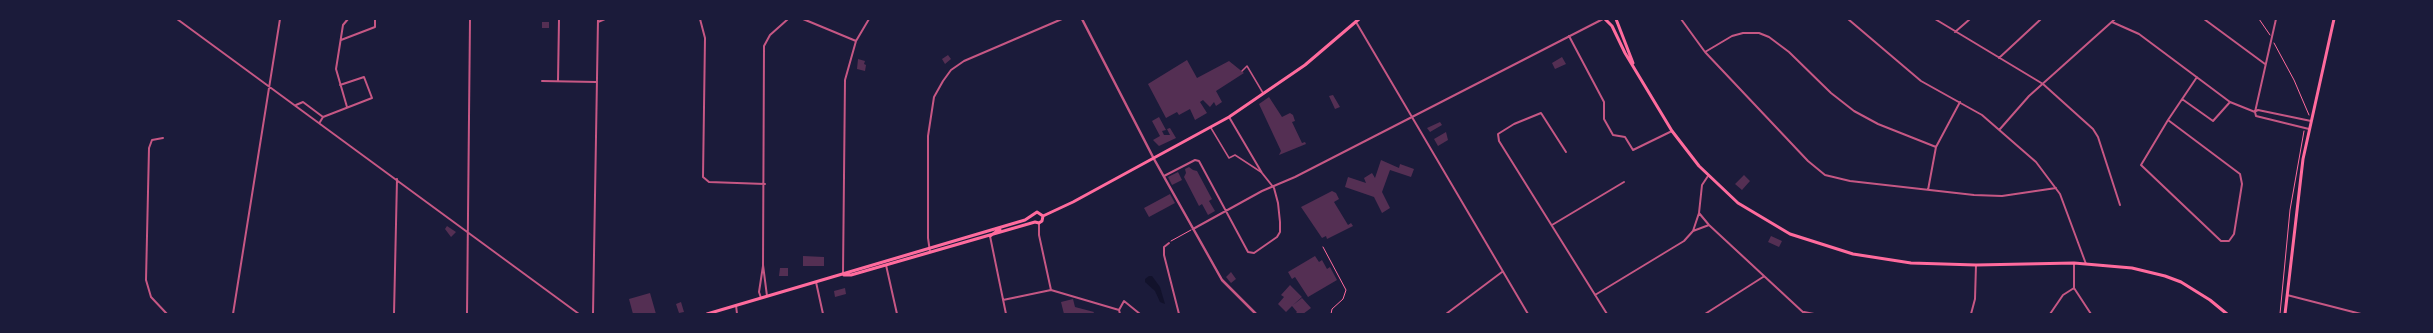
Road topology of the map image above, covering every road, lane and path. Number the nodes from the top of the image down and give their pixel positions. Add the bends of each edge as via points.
1 (177, 19) edge
2 (280, 19) edge
3 (348, 19) edge
4 (375, 19) edge
5 (470, 19) edge
6 (559, 19) edge
7 (598, 19) edge
8 (605, 19) edge
9 (700, 19) edge
10 (788, 19) edge
11 (803, 19) edge
12 (869, 19) edge
13 (1062, 19) edge
14 (1082, 19) edge
15 (1604, 19) edge
16 (1616, 19) edge
17 (1681, 19) edge
18 (1848, 19) edge
19 (1935, 19) edge
20 (1970, 19) edge
21 (2041, 19) edge
22 (2115, 19) edge
23 (2204, 19) edge
24 (2259, 19) edge
25 (2276, 19) edge
26 (2334, 19) edge
27 (1358, 20) edge
28 (598, 22) junction
29 (1609, 22) junction
30 (2112, 22) junction
31 (1955, 32) junction
32 (1569, 36) junction
33 (2272, 38) junction
34 (341, 40) junction
35 (856, 41) junction
36 (1705, 52) junction
37 (1999, 58) junction
38 (2265, 64) junction
39 (1636, 70) junction
40 (1242, 71) dead end
41 (2197, 77) junction
42 (542, 81) dead end
43 (558, 81) junction
44 (596, 82) junction
45 (268, 84) junction
46 (2043, 84) junction
47 (340, 85) junction
48 (1264, 94) junction
49 (2182, 99) junction
50 (1960, 102) junction
51 (2230, 102) junction
52 (295, 105) junction
53 (348, 108) junction
54 (2255, 112) junction
55 (323, 117) junction
56 (1230, 117) junction
57 (1413, 118) junction
58 (2168, 120) junction
59 (2311, 120) junction
60 (320, 122) junction
61 (1211, 128) junction
62 (2000, 129) junction
63 (2309, 129) junction
64 (1672, 131) junction
65 (163, 138) dead end
66 (1936, 147) junction
67 (1566, 152) dead end
68 (1154, 159) junction
69 (1262, 173) junction
70 (1164, 176) junction
71 (1708, 176) junction
72 (398, 179) junction
73 (1624, 182) dead end
74 (765, 184) junction
75 (1274, 188) junction
76 (2056, 188) junction
77 (1928, 190) junction
78 (2120, 205) dead end
79 (1225, 211) junction
80 (1699, 213) junction
81 (1033, 215) junction
82 (1043, 216) junction
83 (1035, 222) junction
84 (1039, 223) junction
85 (1552, 225) junction
86 (1708, 225) junction
87 (1007, 226) junction
88 (1193, 229) junction
89 (1693, 231) junction
90 (468, 232) junction
91 (982, 232) junction
92 (990, 236) junction
93 (1168, 243) joint
94 (929, 247) junction
95 (1323, 247) dead end
96 (930, 252) junction
97 (885, 260) junction
98 (2074, 263) junction
99 (2086, 264) junction
100 (763, 265) junction
101 (886, 265) junction
102 (1976, 265) junction
103 (1502, 272) junction
104 (843, 275) junction
105 (1763, 277) junction
106 (816, 282) junction
107 (2074, 288) junction
108 (1051, 290) junction
109 (2283, 293) dead end
110 (1595, 295) junction
111 (2287, 295) junction
112 (768, 296) junction
113 (761, 298) junction
114 (1003, 300) junction
115 (736, 305) junction
116 (1119, 310) junction
117 (1804, 313) edge
118 (167, 314) edge
119 (233, 314) edge
120 (394, 314) edge
121 (467, 314) edge
122 (579, 314) edge
123 (593, 314) edge
124 (707, 314) edge
125 (737, 314) edge
126 (823, 314) edge
127 (896, 314) edge
128 (1006, 314) edge
129 (1120, 314) edge
130 (1140, 314) edge
131 (1179, 314) edge
132 (1256, 314) edge
133 (1331, 314) edge
134 (1446, 314) edge
135 (1528, 314) edge
136 (1607, 314) edge
137 (1705, 314) edge
138 (1814, 314) edge
139 (1971, 314) edge
140 (2050, 314) edge
141 (2091, 314) edge
142 (2227, 314) edge
143 (2280, 314) edge
144 (2285, 314) edge
145 (2361, 314) edge

1 - 45 street
2 - 45 street
3 - 34 street via 343,25
4 - 34 street via 375,27
5 - 90 street
6 - 43 street
7 - 28 street
8 - 28 street
9 - 74 street via 705,38 703,177 709,182
10 - 74 street via 770,35 764,46
11 - 35 street
12 - 35 street
13 - 94 street via 964,61 942,81 934,97 928,136
14 - 68 street
15 - 29 main road
15 - 32 street
16 - 29 main road
16 - 39 main road
17 - 36 street
18 - 50 street via 1921,81
19 - 31 street
20 - 31 street
21 - 37 street
22 - 30 street
23 - 38 street
24 - 33 path
25 - 33 street
26 - 59 main road
27 - 48 main road via 1305,65
27 - 57 street
28 - 44 street
29 - 39 main road
30 - 41 street via 2139,34
30 - 46 street
31 - 37 street
32 - 57 street
32 - 64 street via 1604,102 1604,119 1614,135 1625,137 1633,150
33 - 38 street
33 - 59 path
34 - 47 street via 336,69
35 - 104 street via 845,80
36 - 66 street via 1727,38 1744,32 1769,37 1854,111 1878,124
36 - 77 street via 1808,161 1825,175 1850,181
37 - 46 street
38 - 54 street
39 - 64 main road
40 - 48 street via 1247,66
41 - 49 street
41 - 51 street
42 - 43 street
43 - 44 street
44 - 123 street
45 - 52 street
45 - 119 street
46 - 62 street
46 - 78 street via 2096,132
47 - 53 street
47 - 53 street via 364,77 373,95 370,100
48 - 56 main road
49 - 51 street via 2213,121
49 - 58 street
50 - 62 street
50 - 66 street
51 - 54 street
52 - 55 street via 303,102
52 - 60 street
53 - 55 street
54 - 59 street via 2258,110
54 - 63 street via 2256,116
55 - 60 street
56 - 61 main road
56 - 69 street
57 - 75 street
57 - 103 street
58 - 58 street via 2141,165 2221,241 2229,241 2234,234 2241,191 2240,174
59 - 63 main road
60 - 72 street
61 - 68 main road
61 - 69 street via 1229,158 1235,155
62 - 76 street via 2036,162
63 - 111 main road via 2297,195
64 - 71 main road
65 - 118 street via 152,140 149,148 146,280 151,297
66 - 77 street
67 - 85 street via 1541,113 1498,134 1499,140
68 - 70 street
68 - 82 main road
69 - 75 street
70 - 79 street via 1195,160 1199,161
70 - 88 street
71 - 80 street via 1700,189
71 - 102 main road via 1731,198 1754,214 1810,242 1853,254 1889,260
72 - 90 street
72 - 120 street
73 - 85 street
74 - 100 street
75 - 79 street via 1262,191
75 - 79 street via 1280,232 1277,237 1254,253 1248,252
76 - 77 street via 2002,196
76 - 99 street via 2066,207
79 - 88 street
80 - 86 street
80 - 89 street
81 - 82 main road via 1039,212
81 - 83 main road
81 - 87 main road
82 - 84 main road
83 - 84 main road
83 - 92 main road
84 - 108 street via 1038,235
85 - 110 street
86 - 89 street
86 - 105 street
87 - 91 main road
87 - 92 main road
88 - 93 path
88 - 132 street via 1222,280
89 - 110 street via 1684,241
90 - 121 street
90 - 122 street
91 - 92 main road
91 - 94 main road
92 - 96 main road
92 - 114 street
93 - 131 street via 1163,248 1164,255
94 - 96 street
94 - 97 main road
95 - 133 path via 1346,290 1343,299 1332,309
96 - 101 main road
97 - 101 street
97 - 104 main road via 850,270
98 - 99 main road
98 - 102 main road
98 - 107 street
99 - 142 main road via 2132,268 2164,276 2196,291
100 - 112 street
100 - 113 street via 760,277
101 - 104 main road
101 - 127 street
102 - 139 street via 1975,299
103 - 134 street
103 - 135 street
104 - 106 main road
105 - 117 street
105 - 137 street
106 - 112 main road
106 - 126 street
107 - 140 street via 2063,295
107 - 141 street
108 - 114 street
108 - 116 street
109 - 143 path
110 - 136 street
111 - 144 main road
111 - 145 street
112 - 113 main road
113 - 115 main road
114 - 128 street
115 - 124 main road
115 - 125 street
116 - 129 street
116 - 130 street via 1124,300
117 - 138 street

